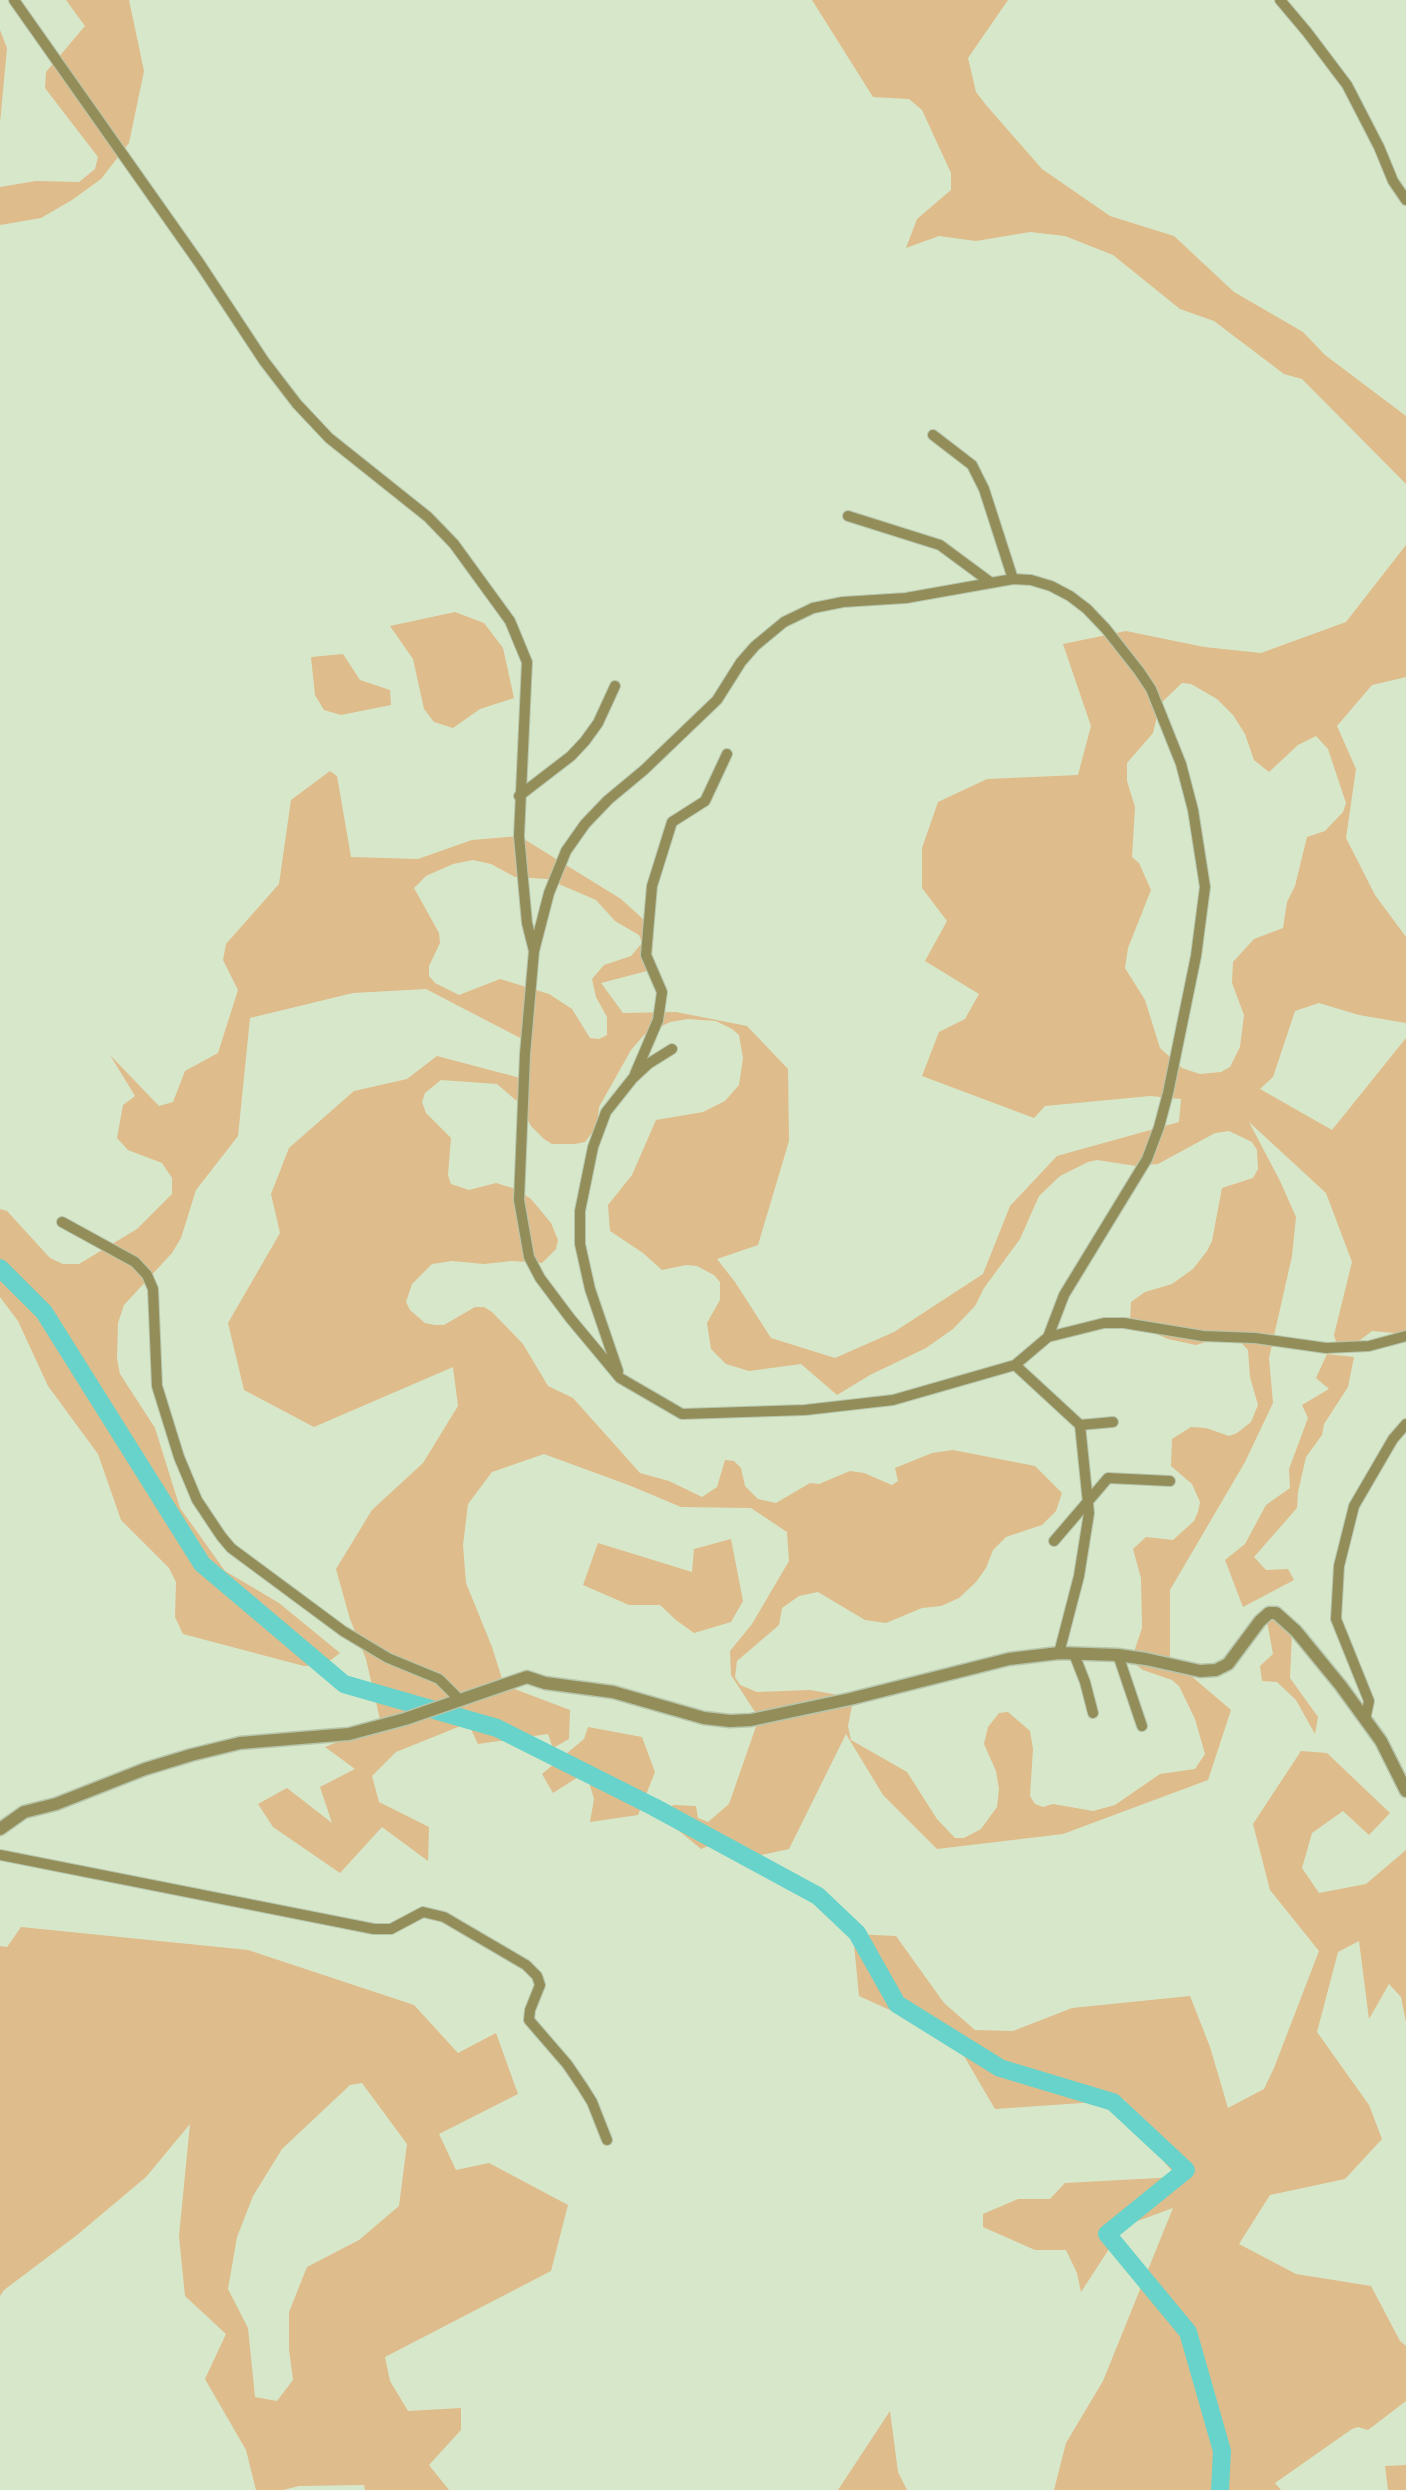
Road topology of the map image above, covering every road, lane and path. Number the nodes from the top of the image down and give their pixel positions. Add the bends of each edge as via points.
1 (15, 0) edge
2 (1280, 0) edge
3 (1287, 5) edge
4 (1406, 200) edge
5 (933, 435) dead end
6 (848, 516) dead end
7 (1013, 579) junction
8 (990, 582) junction
9 (615, 686) dead end
10 (727, 754) dead end
11 (519, 796) junction
12 (534, 951) junction
13 (672, 1049) dead end
14 (634, 1078) junction
15 (62, 1222) dead end
16 (1406, 1336) edge
17 (1048, 1337) junction
18 (1015, 1365) junction
19 (620, 1378) junction
20 (1114, 1422) dead end
21 (1406, 1424) edge
22 (1080, 1425) junction
23 (1170, 1481) dead end
24 (1089, 1499) junction
25 (1054, 1541) dead end
26 (1059, 1653) junction
27 (1073, 1654) junction
28 (1118, 1655) junction
29 (459, 1699) junction
30 (1093, 1713) dead end
31 (1365, 1720) junction
32 (1142, 1726) dead end
33 (1403, 1778) edge
34 (1406, 1791) edge
35 (0, 1829) edge
36 (0, 1855) edge
37 (607, 2140) dead end

1 - 11 street via 297,404 329,438 428,517 454,544 510,621 527,662
2 - 3 street
3 - 4 street via 1347,85
5 - 7 street via 972,465
6 - 8 street via 940,545
7 - 8 street
7 - 17 street via 1051,586 1087,609 1152,689 1181,764 1205,887 1196,956 1159,1127 1147,1159 1063,1295
8 - 12 street via 906,598 813,608 768,634 741,662 717,700 608,800 575,837 549,893
9 - 11 street via 585,741
10 - 14 street via 705,801 672,822 652,886 646,955 662,992 658,1020
11 - 12 street via 526,909
12 - 19 street via 519,1200 523,1233 540,1278
13 - 14 street
14 - 19 street via 606,1112 593,1147 578,1230 590,1289
15 - 29 street via 135,1262 147,1275 153,1290 157,1386 197,1500 220,1536 343,1631 388,1658 439,1679
16 - 17 street via 1369,1346 1326,1348 1104,1323
17 - 18 street
18 - 19 street via 893,1400 804,1410 682,1415
18 - 22 street
20 - 22 street
21 - 31 street via 1354,1506 1339,1566 1336,1619 1369,1701
22 - 24 street
23 - 24 street via 1108,1478
24 - 25 street
24 - 26 street via 1079,1576
26 - 27 street
26 - 29 street via 1009,1659 751,1720 704,1718 613,1692 527,1677
27 - 28 street
27 - 30 street
28 - 31 street via 1216,1670 1228,1664 1260,1621 1276,1613 1296,1631
28 - 32 street
29 - 35 street via 349,1734 240,1743 191,1755 24,1812
31 - 33 street
33 - 34 street
36 - 37 street via 374,1929 391,1929 423,1912 444,1917 537,1976 540,1985 529,2020 568,2064 592,2102

